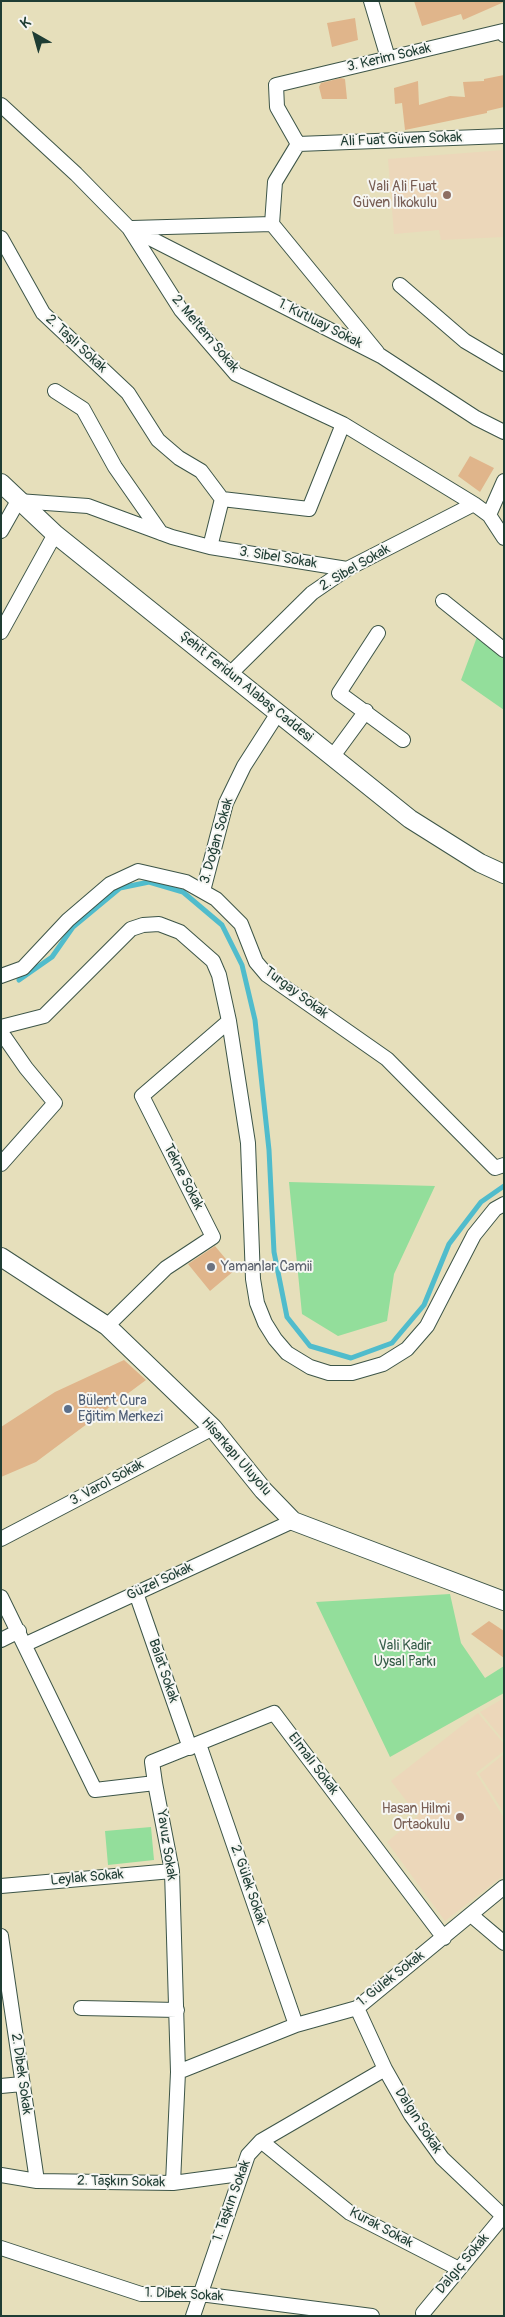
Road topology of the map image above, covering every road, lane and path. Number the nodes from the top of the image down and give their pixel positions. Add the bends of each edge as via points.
1 (373, 2) edge
2 (503, 33) edge
3 (388, 58) junction
4 (1, 105) edge
5 (504, 136) edge
6 (298, 144) junction
7 (272, 224) junction
8 (129, 228) junction
9 (1, 238) edge
10 (400, 285) dead end
11 (382, 356) junction
12 (504, 364) edge
13 (54, 391) dead end
14 (343, 424) junction
15 (504, 432) edge
16 (504, 481) edge
17 (1, 483) edge
18 (222, 498) junction
19 (18, 501) junction
20 (474, 504) junction
21 (488, 515) junction
22 (1, 531) edge
23 (161, 533) junction
24 (55, 534) junction
25 (504, 538) edge
26 (210, 547) junction
27 (347, 569) junction
28 (443, 601) dead end
29 (1, 632) edge
30 (378, 633) dead end
31 (504, 650) edge
32 (230, 674) junction
33 (366, 711) junction
34 (278, 713) junction
35 (403, 740) dead end
36 (333, 756) junction
37 (504, 874) edge
38 (203, 891) junction
39 (1, 976) edge
40 (229, 1021) junction
41 (1, 1028) edge
42 (1, 1032) edge
43 (1, 1164) edge
44 (499, 1166) edge
45 (504, 1204) edge
46 (1, 1257) edge
47 (107, 1326) junction
48 (214, 1428) junction
49 (294, 1520) junction
50 (1, 1539) edge
51 (136, 1593) junction
52 (1, 1597) edge
53 (504, 1601) edge
54 (19, 1631) junction
55 (1, 1640) edge
56 (26, 1644) junction
57 (194, 1746) junction
58 (155, 1783) junction
59 (172, 1871) junction
60 (1, 1886) edge
61 (504, 1887) edge
62 (471, 1915) junction
63 (1, 1936) edge
64 (444, 1938) junction
65 (504, 1943) edge
66 (81, 2008) dead end
67 (357, 2008) junction
68 (177, 2010) junction
69 (296, 2025) junction
70 (385, 2069) junction
71 (178, 2072) junction
72 (22, 2084) junction
73 (1, 2086) edge
74 (261, 2142) junction
75 (240, 2174) junction
76 (1, 2176) edge
77 (37, 2181) junction
78 (173, 2183) junction
79 (503, 2216) edge
80 (1, 2248) edge
81 (459, 2269) junction
82 (200, 2294) junction
83 (422, 2315) edge
84 (193, 2316) edge
85 (372, 2316) edge

1 - 3 street
2 - 3 street, 3. Kerim Sokak
3 - 6 street, 3. Kerim Sokak via 276,85 277,107
4 - 8 street, 2. Meltem Sokak
5 - 6 street, Ali Fuat Güven Sokak
6 - 7 street via 275,182
7 - 8 street
7 - 11 street
8 - 11 street, 1. Kutluay Sokak
8 - 14 street, 2. Meltem Sokak via 181,310 236,374
9 - 18 street, 2. Taşlı Sokak via 43,312 128,393 158,440 178,458 201,471
10 - 12 street via 465,341
11 - 15 street, 1. Kutluay Sokak via 476,418
13 - 23 street via 83,409 115,467
14 - 18 street via 308,509
14 - 20 street, 2. Meltem Sokak
16 - 21 street
17 - 19 street, Şehit Feridun Alabaş Caddesi
18 - 26 street
19 - 22 street
19 - 23 street, 3. Sibel Sokak via 88,506
19 - 24 street, Şehit Feridun Alabaş Caddesi
20 - 21 street, 2. Meltem Sokak
20 - 27 street, 2. Sibel Sokak
21 - 25 street, 2. Meltem Sokak
23 - 26 street, 3. Sibel Sokak
24 - 29 street
24 - 32 street, Şehit Feridun Alabaş Caddesi
26 - 27 street, 3. Sibel Sokak
27 - 32 street, 2. Sibel Sokak via 312,593
28 - 31 street
30 - 33 street via 339,693
32 - 34 street, Şehit Feridun Alabaş Caddesi
33 - 35 street
33 - 36 street
34 - 36 street, Şehit Feridun Alabaş Caddesi
34 - 38 street, 3. Doğan Sokak via 244,766 226,803
36 - 37 street, Şehit Feridun Alabaş Caddesi via 410,819 480,863
38 - 39 street, Turgay Sokak via 186,882 138,871 110,884 68,920 23,968
38 - 44 street, Turgay Sokak via 241,924 256,962 267,975 387,1059
40 - 41 street via 213,961 180,932 158,924 131,929 44,1016
40 - 45 street via 248,1142 256,1295 265,1324 287,1353 310,1367 329,1373 352,1373 383,1364 407,1349 428,1326 474,1235 495,1209
40 - 47 street, Tekne Sokak via 142,1096 213,1238 166,1268
42 - 43 street via 56,1103
46 - 47 street, Hisarkapı Uluyolu
47 - 48 street, Hisarkapı Uluyolu
48 - 49 street, Hisarkapı Uluyolu via 263,1490
48 - 50 street, 3. Varol Sokak
49 - 51 street, Güzel Sokak
49 - 53 street, Hisarkapı Uluyolu
51 - 56 street, Güzel Sokak
51 - 57 street, Balat Sokak
52 - 54 street
54 - 55 street
54 - 56 street
56 - 58 street via 95,1790
57 - 58 street, Elmalı Sokak via 152,1762
57 - 64 street, Elmalı Sokak via 274,1713
57 - 69 street, 2. Gülek Sokak
58 - 59 street, Yavuz Sokak
59 - 60 street, Leylak Sokak
59 - 68 street, Yavuz Sokak
61 - 62 street, 1. Gülek Sokak
62 - 64 street, 1. Gülek Sokak
62 - 65 street
63 - 72 street, 2. Dibek Sokak
64 - 67 street, 1. Gülek Sokak
66 - 68 street
67 - 69 street, 1. Gülek Sokak
67 - 70 street, Dalgın Sokak
68 - 71 street, Yavuz Sokak
69 - 71 street, 1. Gülek Sokak
70 - 74 street, 1. Taşkın Sokak
70 - 79 street, Dalgın Sokak via 411,2115 442,2158
71 - 78 street, Yavuz Sokak
72 - 73 street
72 - 77 street, 2. Dibek Sokak
74 - 75 street, 1. Taşkın Sokak via 248,2155
74 - 81 street, Kurak Sokak via 350,2213
75 - 78 street, 2. Taşkın Sokak
75 - 82 street, 1. Taşkın Sokak
76 - 77 street, 2. Taşkın Sokak
77 - 78 street, 2. Taşkın Sokak
79 - 81 street, Dalgıç Sokak
80 - 82 street, 1. Dibek Sokak via 141,2294
81 - 83 street, Dalgıç Sokak
82 - 84 street, 1. Taşkın Sokak
82 - 85 street, 1. Dibek Sokak

